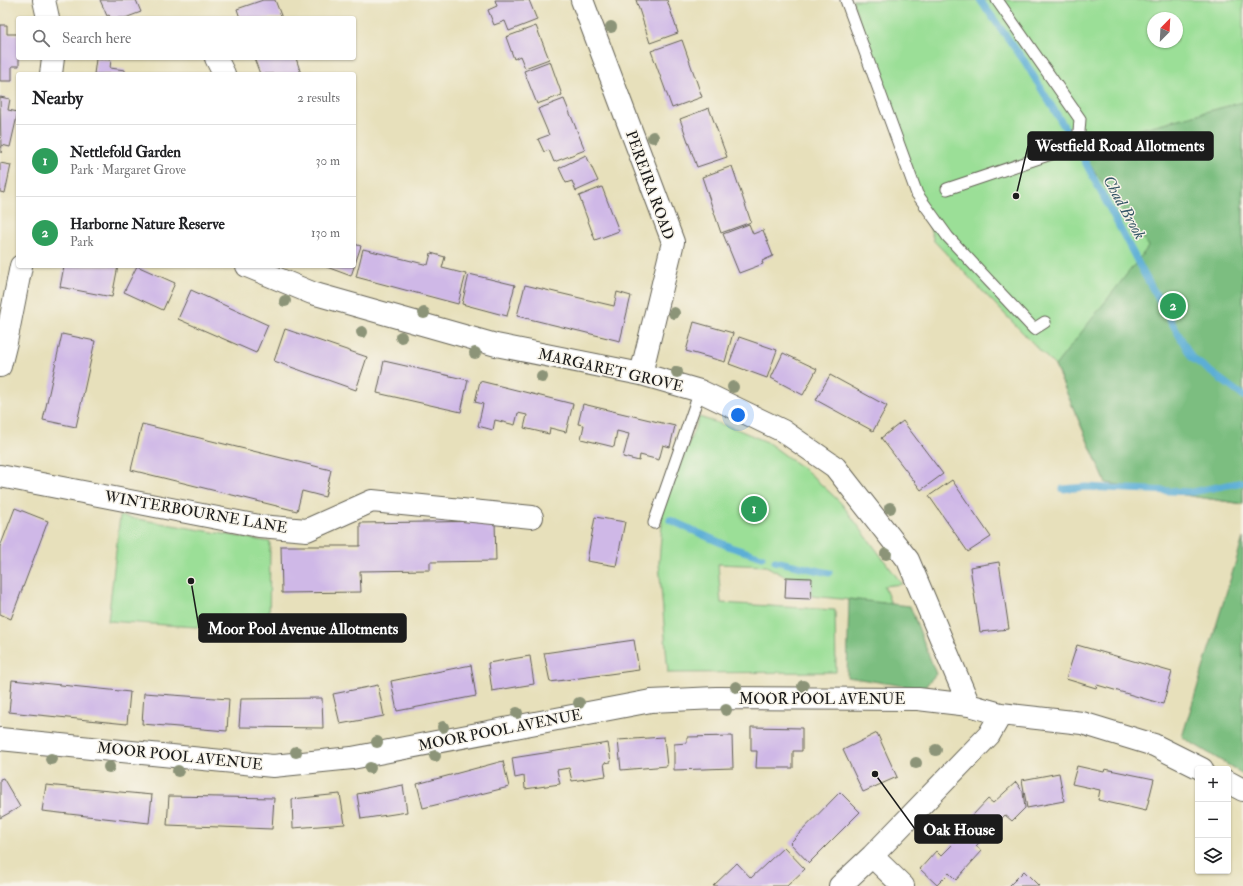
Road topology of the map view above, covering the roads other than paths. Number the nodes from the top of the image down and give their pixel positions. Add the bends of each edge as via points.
1 (44, 0) edge
2 (582, 0) edge
3 (846, 0) edge
4 (997, 0) edge
5 (48, 16) edge
6 (53, 60) edge
7 (217, 60) edge
8 (51, 72) edge
9 (223, 72) edge
10 (947, 189) dead end
11 (21, 268) edge
12 (252, 268) edge
13 (1045, 322) dead end
14 (3, 341) edge
15 (0, 366) edge
16 (641, 374) junction
17 (700, 391) junction
18 (0, 476) edge
19 (532, 517) dead end
20 (654, 523) dead end
21 (969, 705) junction
22 (1001, 714) junction
23 (0, 739) edge
24 (1196, 766) edge
25 (1231, 784) edge
26 (1243, 790) edge
27 (872, 856) junction
28 (840, 886) edge
29 (903, 886) edge

1 - 5 street
2 - 16 street, PEREIRA ROAD via 673,242
3 - 13 lane via 917,194 948,237 1034,329
4 - 10 lane via 1080,118 1075,146
6 - 8 street
7 - 9 street
11 - 14 street
12 - 16 street, MARGARET GROVE via 312,293 496,345
14 - 15 street
16 - 17 street, MARGARET GROVE
17 - 20 lane
17 - 21 street, MARGARET GROVE via 783,430 835,467 908,560
18 - 19 street, WINTERBOURNE LANE via 259,526 307,530 372,501
21 - 22 street, MOOR POOL AVENUE
21 - 23 street, MOOR POOL AVENUE via 910,699 716,698 651,701 352,758 273,766
22 - 24 street, MOOR POOL AVENUE via 1082,723 1154,745
22 - 27 street via 990,735
25 - 26 street
27 - 28 street
27 - 29 street

